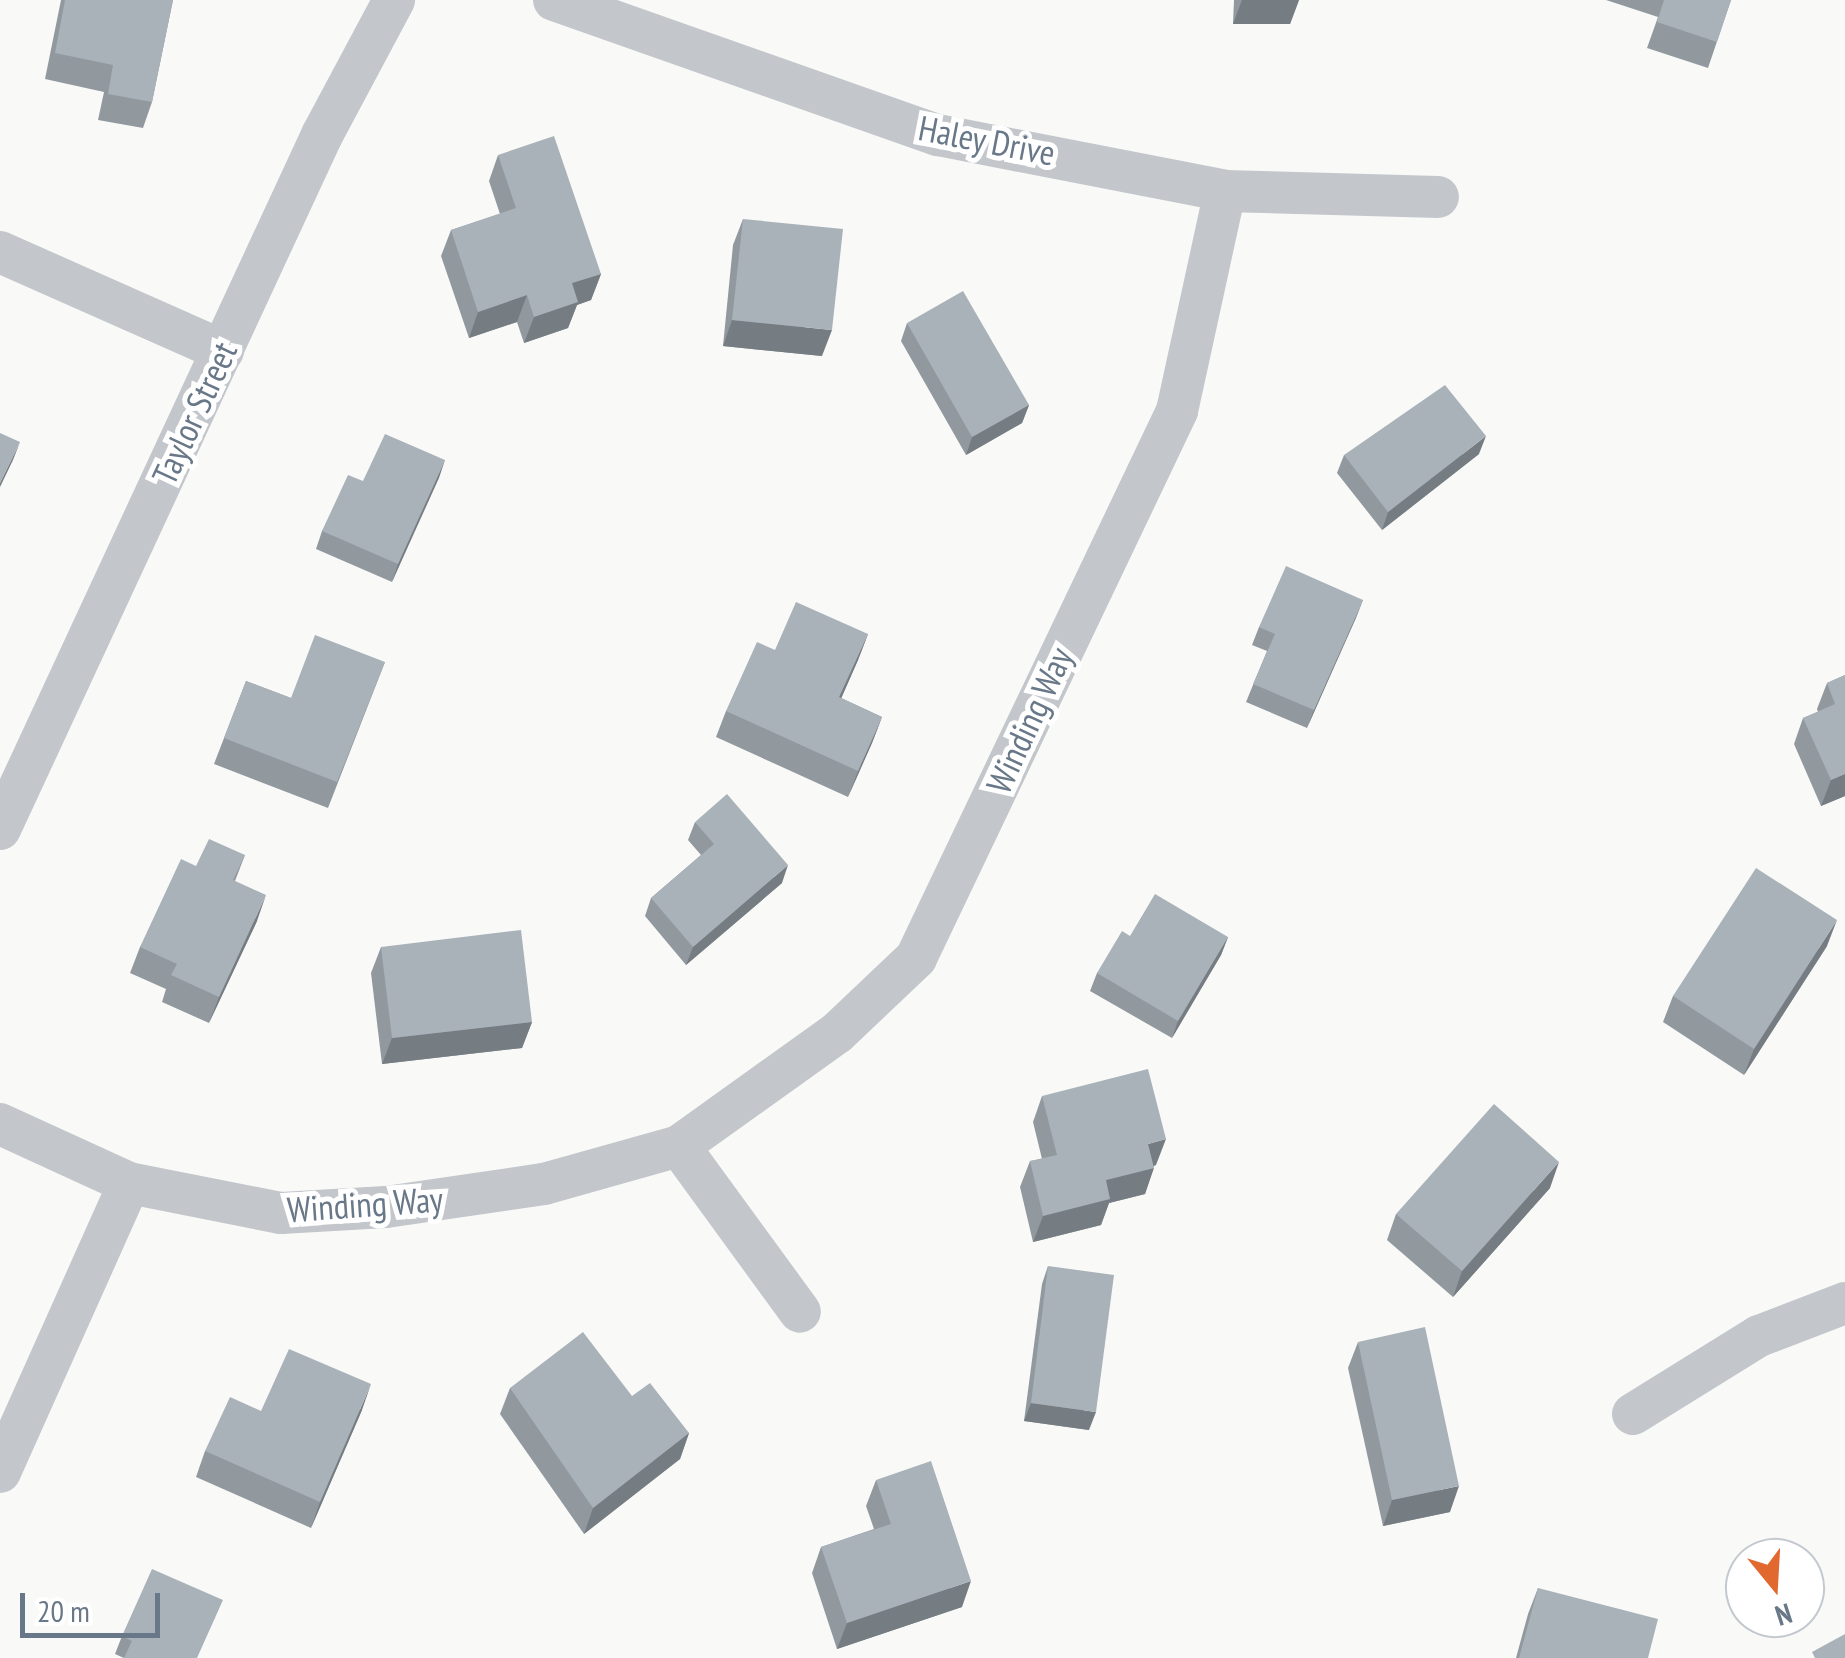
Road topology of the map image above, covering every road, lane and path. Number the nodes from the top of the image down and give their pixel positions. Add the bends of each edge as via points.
1 (394, 0) edge
2 (554, 0) edge
3 (1225, 191) junction
4 (1438, 197) dead end
5 (0, 252) edge
6 (222, 350) junction
7 (0, 829) edge
8 (0, 1124) edge
9 (679, 1146) junction
10 (130, 1182) junction
11 (1845, 1303) edge
12 (800, 1312) dead end
13 (1632, 1414) dead end
14 (0, 1472) edge

1 - 6 street, Taylor Street
2 - 3 street, Haley Drive via 938,135
3 - 4 street, Haley Drive
3 - 9 street, Winding Way via 1177,410 916,958 837,1033
5 - 6 street
6 - 7 street, Taylor Street
8 - 10 street, Winding Way
9 - 10 street, Winding Way via 544,1184 281,1214
9 - 12 street
10 - 14 street
11 - 13 street via 1759,1336

